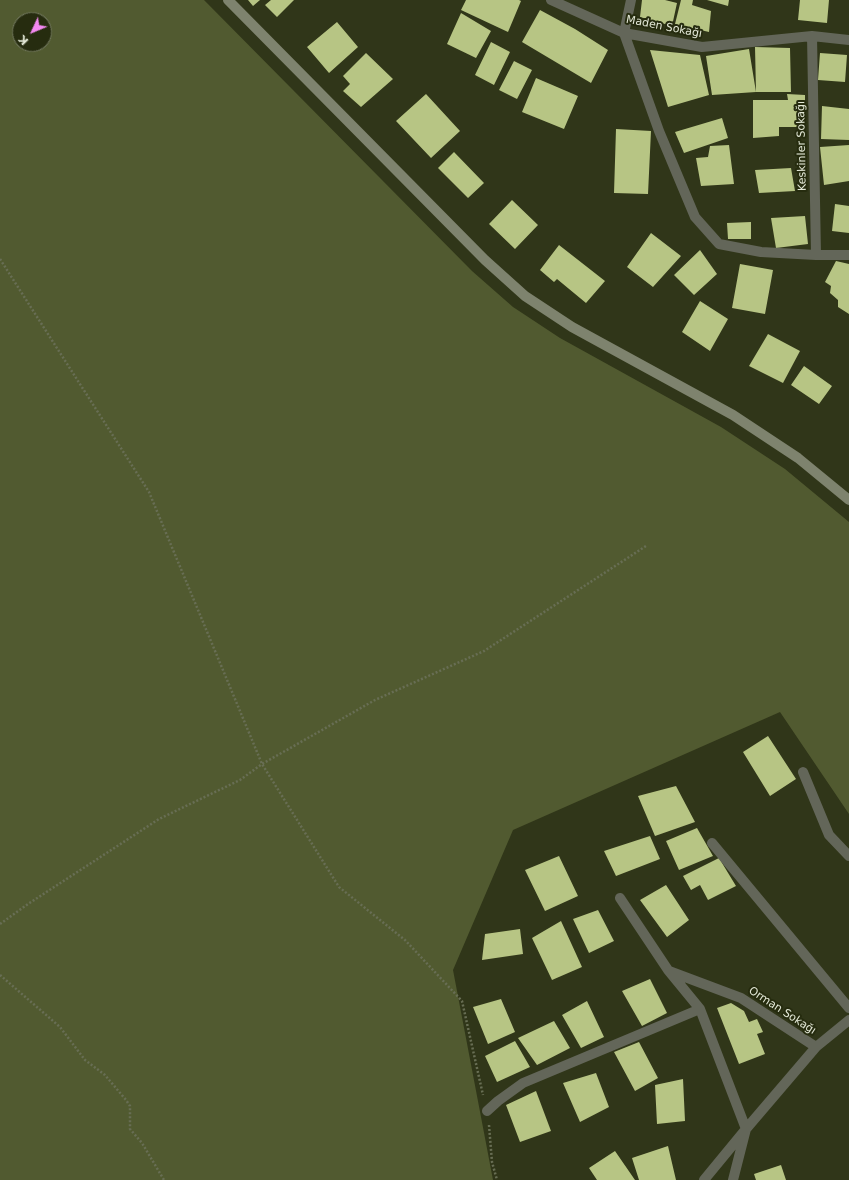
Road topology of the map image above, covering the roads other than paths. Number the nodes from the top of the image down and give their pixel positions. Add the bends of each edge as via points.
1 (228, 0) edge
2 (551, 0) edge
3 (631, 0) edge
4 (624, 33) junction
5 (812, 36) junction
6 (849, 40) edge
7 (816, 255) junction
8 (849, 255) edge
9 (849, 500) edge
10 (804, 772) dead end
11 (712, 843) dead end
12 (849, 856) edge
13 (620, 898) dead end
14 (668, 970) junction
15 (849, 1008) edge
16 (700, 1009) junction
17 (849, 1020) edge
18 (816, 1047) junction
19 (487, 1112) road end
20 (746, 1129) junction
21 (704, 1180) edge
22 (733, 1180) edge

1 - 9 main road via 484,260 525,296 572,327 733,415 798,458
2 - 4 street, Maden Sokağı
3 - 4 street
4 - 5 street, Maden Sokağı via 702,47
4 - 7 street via 659,131 695,217 719,244 761,252
5 - 6 street, Maden Sokağı
5 - 7 street, Keskinler Sokağı
7 - 8 street
10 - 12 street via 829,835
11 - 15 street
13 - 14 street
14 - 16 street
14 - 18 street, Orman Sokağı via 741,998
16 - 19 street via 523,1083
16 - 20 street
17 - 18 street
18 - 20 street
20 - 21 street
20 - 22 street

